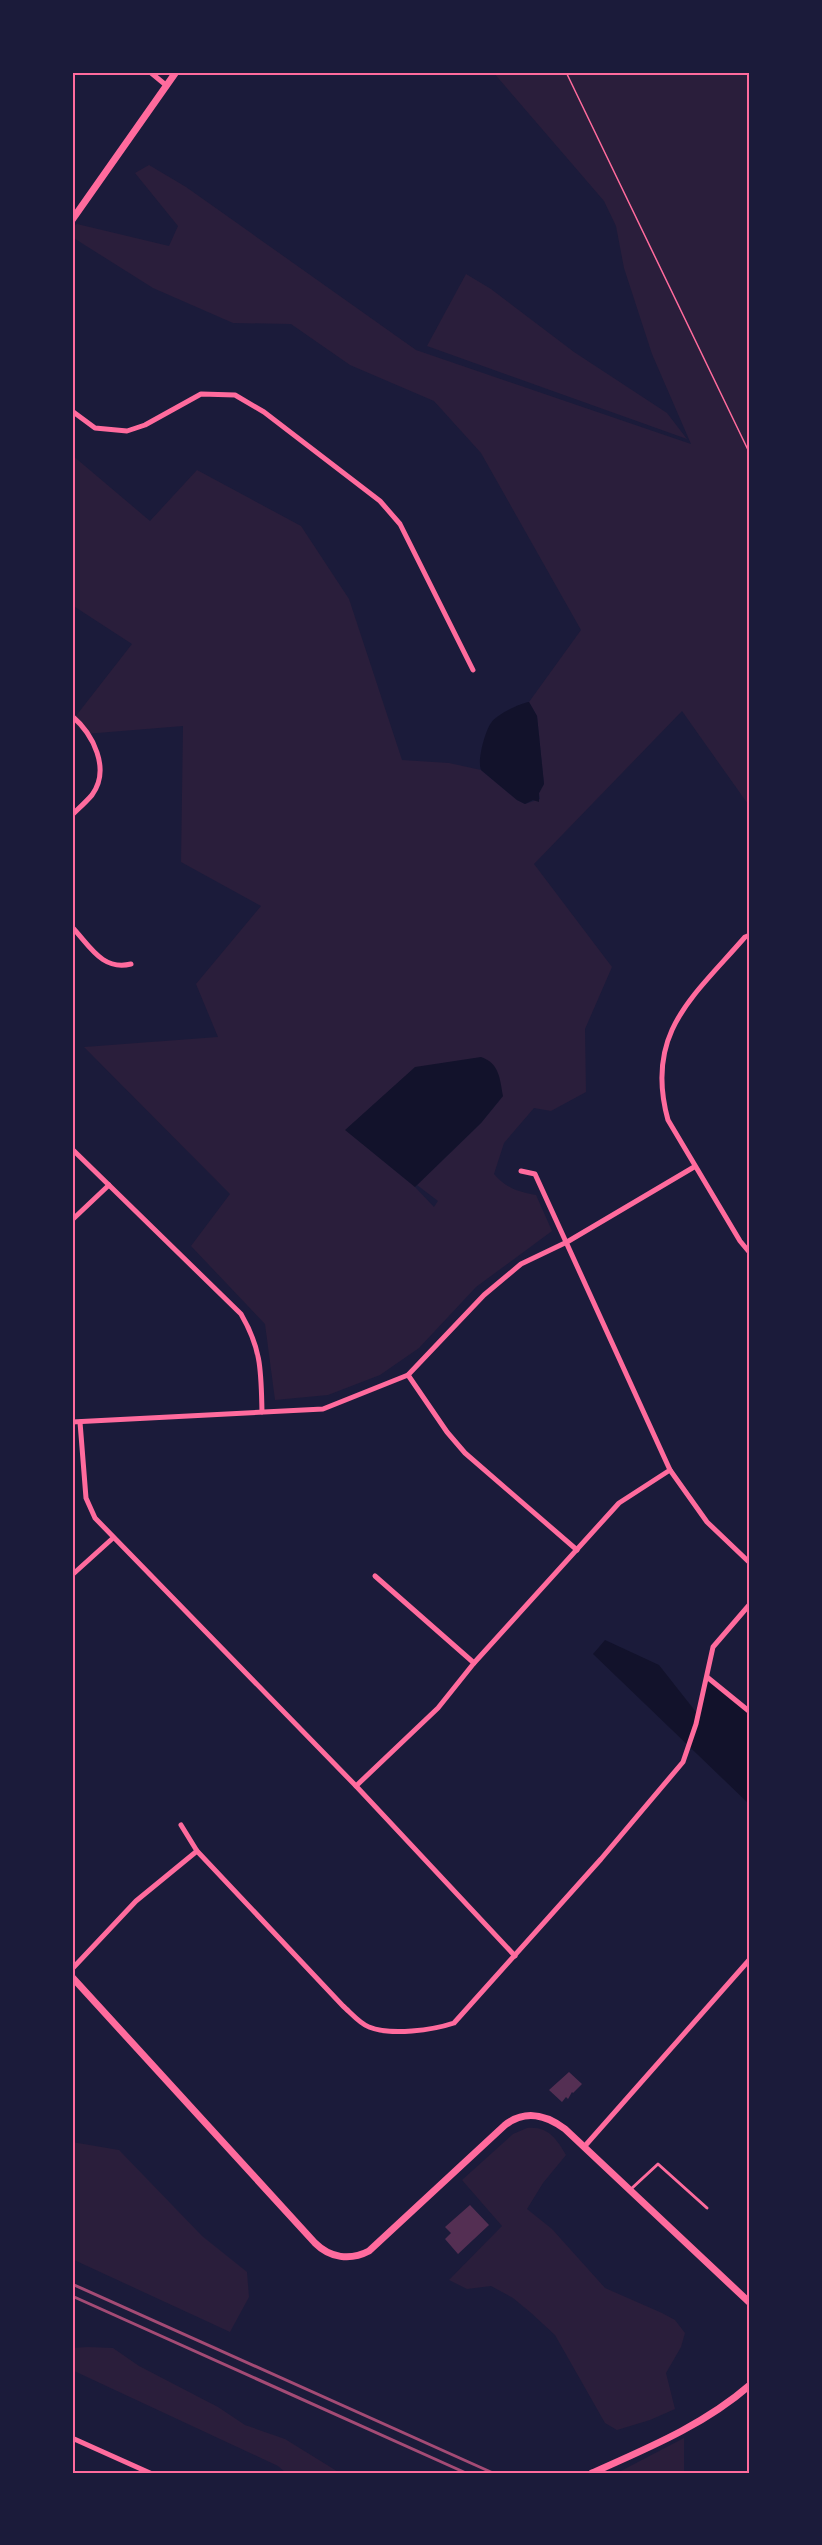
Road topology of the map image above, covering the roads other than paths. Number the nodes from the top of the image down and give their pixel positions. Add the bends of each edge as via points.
1 (150, 72) edge
2 (175, 72) edge
3 (167, 86) junction
4 (72, 220) edge
5 (72, 411) edge
6 (473, 670) dead end
7 (72, 716) edge
8 (72, 815) edge
9 (72, 927) edge
10 (750, 935) edge
11 (130, 964) dead end
12 (72, 1149) edge
13 (694, 1167) junction
14 (521, 1172) dead end
15 (109, 1185) junction
16 (72, 1220) edge
17 (567, 1242) junction
18 (750, 1252) edge
19 (408, 1375) junction
20 (262, 1412) junction
21 (72, 1422) edge
22 (80, 1422) junction
23 (670, 1470) junction
24 (113, 1538) junction
25 (577, 1550) junction
26 (750, 1563) edge
27 (72, 1575) edge
28 (375, 1576) dead end
29 (750, 1604) edge
30 (474, 1664) junction
31 (707, 1677) junction
32 (750, 1712) edge
33 (356, 1786) junction
34 (181, 1825) dead end
35 (197, 1851) junction
36 (515, 1956) junction
37 (750, 1959) edge
38 (72, 1969) edge
39 (72, 1977) edge
40 (584, 2147) junction
41 (630, 2191) junction
42 (707, 2208) dead end
43 (750, 2303) edge
44 (750, 2385) edge
45 (72, 2438) edge
46 (150, 2473) edge
47 (592, 2473) edge

1 - 3 street
2 - 3 street
3 - 4 street
5 - 6 street via 95,428 127,431 201,394 235,395 264,412 380,501 400,524
7 - 8 street via 97,748 100,767 93,793
9 - 11 street via 106,963 120,967
10 - 13 street via 683,1008 664,1050 661,1076 668,1120
12 - 15 street
13 - 17 street
13 - 18 street
14 - 17 street via 535,1174
15 - 16 street
15 - 20 street via 241,1314 260,1358
17 - 19 street via 521,1264 484,1295
17 - 23 street
19 - 20 street via 324,1409
19 - 25 street via 465,1453
20 - 22 street
21 - 22 street
22 - 24 street via 86,1498 94,1518
23 - 25 street via 619,1503
23 - 26 street via 707,1522
24 - 27 street
24 - 33 street
25 - 30 street
28 - 30 street
29 - 31 street via 713,1647
30 - 33 street via 438,1708
31 - 32 street
31 - 36 street via 683,1762
33 - 36 street
34 - 35 street
35 - 36 street via 343,2006 368,2027 396,2031 454,2023
35 - 38 street via 136,1901
37 - 40 street
39 - 40 street via 315,2244 332,2255 353,2257 372,2249 517,2118 546,2117
40 - 41 street
41 - 42 lane via 658,2164
41 - 43 street
44 - 47 street via 678,2434
45 - 46 street

